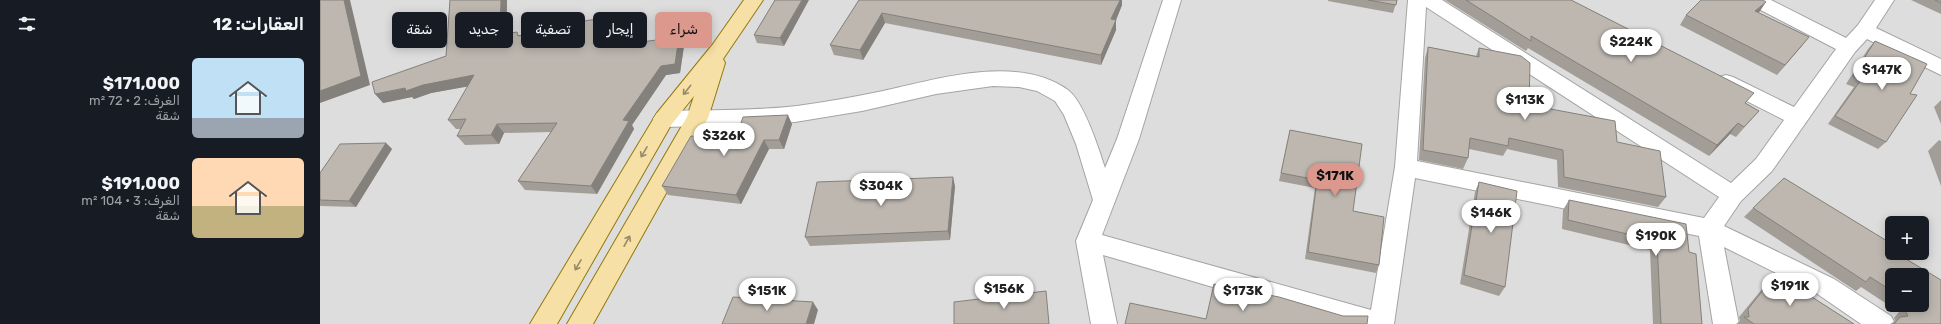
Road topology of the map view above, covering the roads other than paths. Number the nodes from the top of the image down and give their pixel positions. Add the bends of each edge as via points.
1 (754, 0) edge
2 (1172, 0) edge
3 (1417, 0) edge
4 (1428, 0) edge
5 (1756, 0) edge
6 (1885, 0) edge
7 (1865, 30) junction
8 (1848, 47) junction
9 (720, 49) junction
10 (1941, 68) edge
11 (1712, 75) edge
12 (697, 118) junction
13 (1798, 118) junction
14 (664, 119) junction
15 (1406, 167) junction
16 (1733, 195) junction
17 (1104, 199) junction
18 (1709, 229) junction
19 (1088, 241) junction
20 (543, 324) edge
21 (580, 324) edge
22 (1104, 324) edge
23 (1380, 324) edge
24 (1726, 324) edge
25 (1882, 324) edge

1 - 9 main road
2 - 17 street via 1128,139
3 - 15 street
4 - 16 street
5 - 8 street
6 - 7 street
7 - 8 street
7 - 10 street
8 - 13 street
9 - 12 main road
9 -> 14 main road
11 - 13 street
12 - 14 street
12 - 17 street via 773,116 862,103 956,82 997,79 1024,81 1043,86 1062,96 1077,120
21 -> 12 main road
13 - 16 street via 1764,165
14 -> 20 main road
15 - 18 street
15 - 23 street
16 - 18 street
17 - 19 street
18 - 24 street
18 - 25 street via 1825,286
19 - 22 street
19 - 23 street

